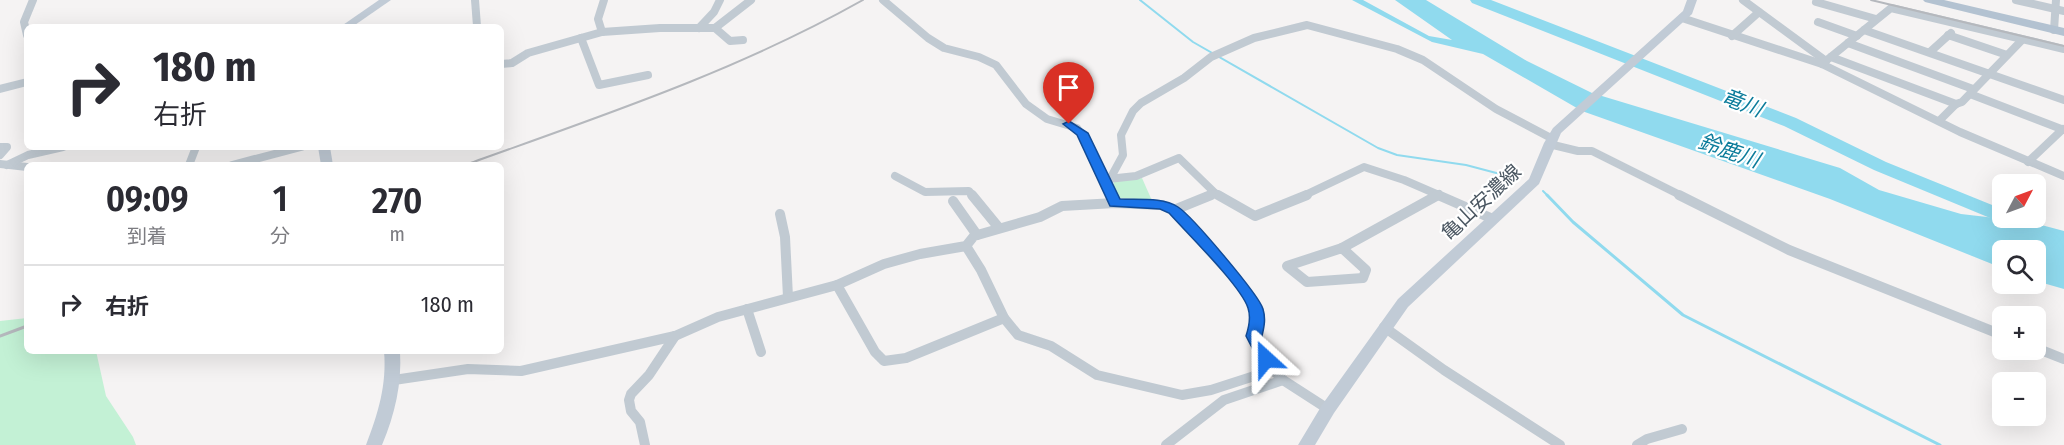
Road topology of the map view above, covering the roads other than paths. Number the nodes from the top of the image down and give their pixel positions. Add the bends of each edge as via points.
1 (33, 0) edge
2 (386, 0) edge
3 (475, 0) edge
4 (604, 0) edge
5 (720, 0) edge
6 (751, 0) edge
7 (883, 0) edge
8 (1692, 0) edge
9 (1743, 0) edge
10 (1929, 0) edge
11 (2016, 0) edge
12 (2056, 0) edge
13 (1816, 2) dead end
14 (2055, 9) junction
15 (2064, 11) edge
16 (1759, 12) junction
17 (1681, 19) junction
18 (1876, 19) junction
19 (1818, 22) dead end
20 (25, 24) edge
21 (350, 24) edge
22 (477, 24) edge
23 (1959, 25) junction
24 (699, 28) junction
25 (715, 28) junction
26 (1864, 30) junction
27 (2059, 31) edge
28 (602, 32) junction
29 (1948, 35) junction
30 (1732, 36) junction
31 (1857, 36) junction
32 (580, 38) junction
33 (743, 40) dead end
34 (2022, 40) junction
35 (1848, 43) junction
36 (2064, 49) edge
37 (1930, 52) junction
38 (2007, 55) junction
39 (1826, 60) junction
40 (504, 64) edge
41 (1991, 73) junction
42 (648, 75) dead end
43 (24, 83) edge
44 (0, 89) edge
45 (1971, 91) junction
46 (2063, 98) edge
47 (1956, 104) junction
48 (1939, 121) junction
49 (2063, 129) edge
50 (1553, 137) junction
51 (0, 147) edge
52 (50, 150) edge
53 (290, 150) edge
54 (0, 155) edge
55 (244, 162) edge
56 (2028, 162) junction
57 (4, 164) edge
58 (24, 167) edge
59 (895, 176) dead end
60 (2064, 176) edge
61 (1108, 179) junction
62 (1215, 193) junction
63 (1439, 194) junction
64 (953, 201) dead end
65 (1115, 203) junction
66 (1174, 210) junction
67 (780, 214) dead end
68 (1493, 219) junction
69 (999, 228) junction
70 (977, 235) junction
71 (966, 246) junction
72 (1342, 248) junction
73 (837, 285) junction
74 (788, 297) junction
75 (747, 309) junction
76 (1004, 318) junction
77 (1384, 327) junction
78 (1992, 331) edge
79 (675, 336) junction
80 (761, 352) dead end
81 (2046, 352) edge
82 (392, 354) edge
83 (2064, 359) edge
84 (1273, 370) junction
85 (394, 380) junction
86 (1283, 380) junction
87 (1328, 408) junction
88 (1682, 429) dead end
89 (374, 445) edge
90 (645, 445) edge
91 (1166, 445) edge
92 (1306, 445) edge
93 (1560, 445) edge
94 (1637, 445) edge

1 - 20 street
2 - 21 main road
3 - 22 street
4 - 28 street via 598,19
5 - 24 street
6 - 25 street
7 - 61 street via 945,48 996,65 1026,104 1047,119 1077,128
8 - 17 main road
9 - 16 street
10 - 27 main road
11 - 14 street
12 - 14 street
13 - 18 street
14 - 15 street
14 - 27 street
16 - 30 street
16 - 39 street
17 - 30 street
17 - 50 main road
18 - 23 street via 1891,8
18 - 26 street
19 - 31 street
23 - 29 street
23 - 34 street
24 - 25 street
24 - 28 street
25 - 33 street via 723,39
26 - 31 street
26 - 37 street
28 - 32 street
29 - 37 street
29 - 38 street
30 - 39 street
31 - 35 street
32 - 40 street
32 - 42 street via 598,85
34 - 36 street
34 - 38 street
35 - 39 street
35 - 45 street
37 - 41 street
38 - 41 street
39 - 47 street
39 - 48 street
41 - 45 street
41 - 46 street
43 - 44 street
45 - 47 street
45 - 49 street
47 - 48 street
48 - 56 street
49 - 56 street
50 - 61 street via 1490,105 1423,60 1397,49 1307,25 1261,36 1215,56 1141,103 1121,135 1123,155
50 - 68 main road, 亀山安濃線 via 1542,171
50 - 78 street via 1585,152 1592,151 1789,250
51 - 54 street via 7,147
52 - 57 street
53 - 55 street
56 - 60 street
57 - 58 street
59 - 69 street via 925,192 969,191
61 - 62 street via 1136,176 1179,158
61 - 65 street
62 - 63 street via 1255,216 1364,167
62 - 66 street
63 - 68 street
63 - 72 street
64 - 70 street
65 - 66 street via 1162,205
65 - 69 street via 1062,206 1040,217
66 - 84 street via 1251,297 1257,316 1254,336
67 - 74 street
68 - 77 main road, 亀山安濃線 via 1423,283
69 - 70 street
70 - 71 street
71 - 73 street via 884,264
71 - 76 street
72 - 72 street via 1327,254 1287,267 1307,282 1363,278 1366,270
73 - 74 street
73 - 76 street via 884,361 906,358
74 - 75 street
75 - 79 street via 709,320
75 - 80 street
76 - 84 street via 1017,335 1051,346 1097,375 1169,393 1197,394
77 - 87 main road, 亀山安濃線
77 - 93 street
79 - 85 street via 521,371 468,369
79 - 90 street via 629,400
81 - 83 street
82 - 85 main road
84 - 86 street
85 - 89 main road
86 - 87 street
86 - 91 street via 1224,400
87 - 92 main road, 亀山安濃線
88 - 94 street

